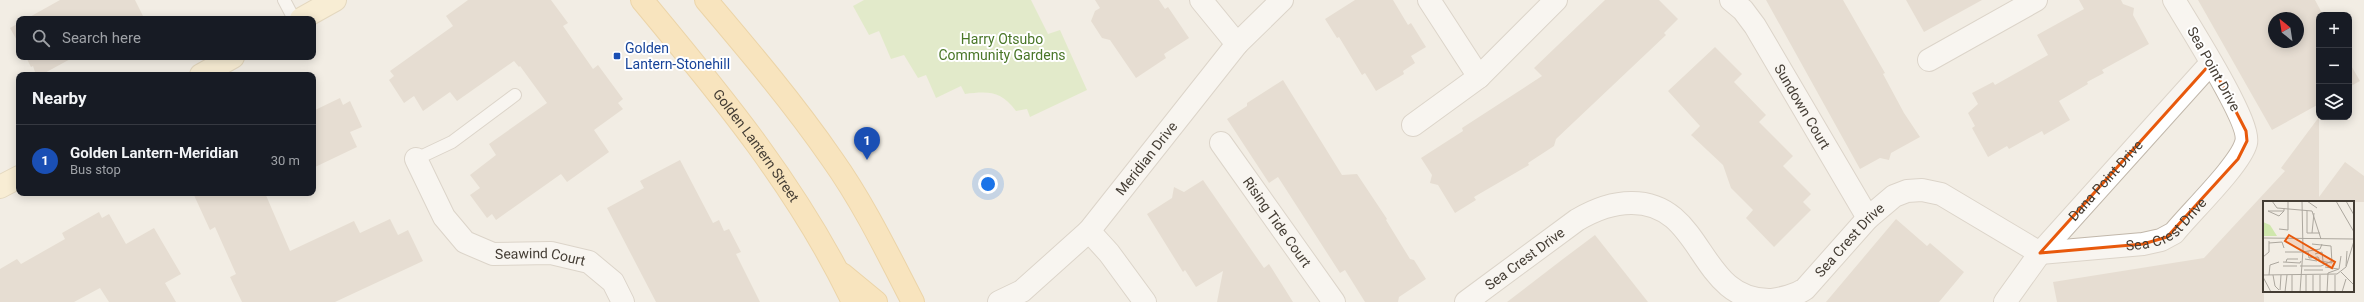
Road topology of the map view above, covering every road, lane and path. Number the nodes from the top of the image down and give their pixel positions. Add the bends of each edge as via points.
1 (284, 0) edge
2 (335, 0) edge
3 (642, 0) edge
4 (706, 0) edge
5 (1201, 0) edge
6 (1282, 0) edge
7 (1430, 0) edge
8 (1556, 0) edge
9 (1731, 0) edge
10 (2036, 0) edge
11 (2174, 0) edge
12 (292, 16) edge
13 (306, 16) edge
14 (1237, 44) junction
15 (228, 60) edge
16 (1929, 60) dead end
17 (2211, 63) junction
18 (206, 72) edge
19 (1479, 77) junction
20 (515, 95) dead end
21 (1413, 125) dead end
22 (2247, 141) joint
23 (1221, 143) dead end
24 (416, 159) joint
25 (16, 179) edge
26 (0, 187) edge
27 (1868, 218) junction
28 (1089, 231) junction
29 (2040, 253) junction
30 (838, 271) junction
31 (623, 302) edge
32 (852, 302) edge
33 (876, 302) edge
34 (913, 302) edge
35 (999, 302) edge
36 (1145, 302) edge
37 (1334, 302) edge
38 (1466, 302) edge
39 (2005, 302) edge

1 - 12 lane
2 - 13 main road
3 - 30 main road, Golden Lantern Street via 725,102 790,189
4 - 34 main road via 769,75 833,160
5 - 14 street
6 - 14 street, Meridian Drive
7 - 19 street
8 - 19 street
9 - 27 street, Sundown Court via 1743,10 1754,26
10 - 16 street
11 - 17 street, Sea Point Drive
14 - 28 street, Meridian Drive
15 - 18 main road
17 - 22 street, Sea Point Drive via 2244,123
17 - 29 street, Dana Point Drive
19 - 21 street
20 - 24 lane via 452,142
22 - 29 street, Sea Crest Drive via 2238,159 2174,233 2167,237 2135,245
23 - 37 street, Rising Tide Court
24 - 31 street, Seawind Court via 444,217 465,242 493,254 551,253 589,262 613,282
25 - 26 main road
27 - 29 street, Sea Crest Drive via 1894,196 1907,191 1922,190 1941,194
27 - 38 street, Sea Crest Drive via 1805,289 1793,296 1756,300 1742,297 1724,287 1691,240 1667,212 1652,205 1620,203 1590,212 1577,220
28 - 35 street, Meridian Drive via 1022,291
28 - 36 street via 1109,253
29 - 39 street, Dana Point Drive
30 - 32 main road, Golden Lantern Street
30 - 33 main road

